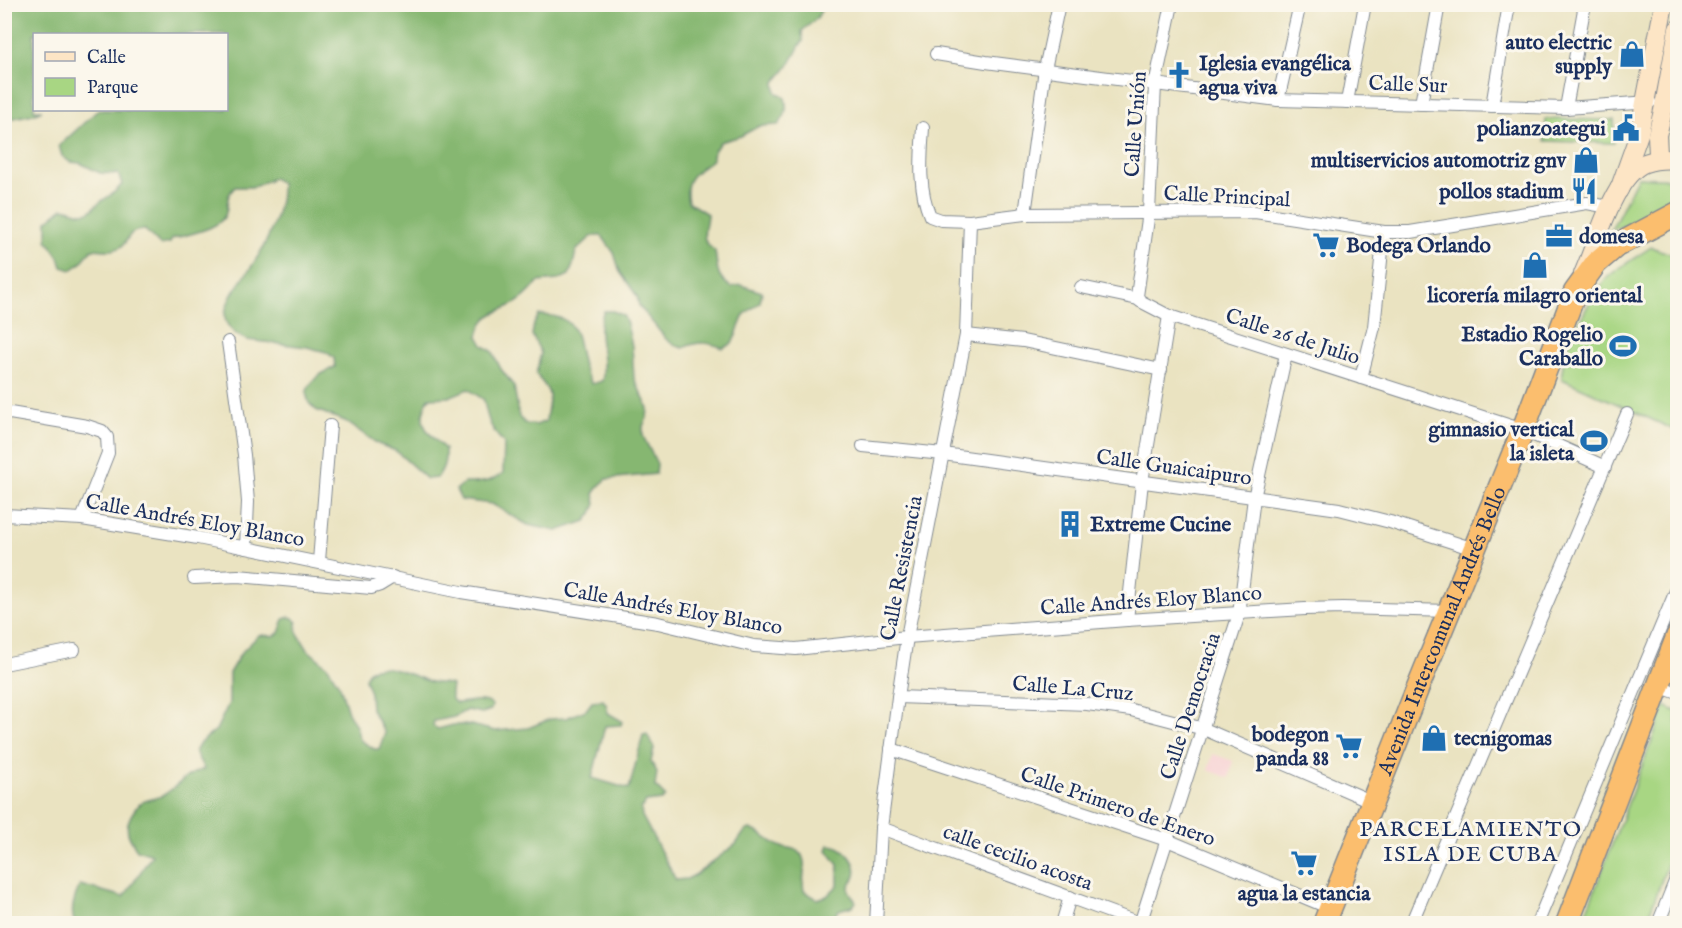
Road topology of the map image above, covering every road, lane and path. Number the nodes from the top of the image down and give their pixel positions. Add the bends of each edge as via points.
1 (1059, 4) edge
2 (1172, 4) edge
3 (1300, 4) edge
4 (1365, 4) edge
5 (1439, 4) edge
6 (1509, 4) edge
7 (1585, 4) edge
8 (1664, 4) edge
9 (1677, 28) edge
10 (936, 54) dead end
11 (1045, 69) junction
12 (1155, 85) junction
13 (1665, 99) junction
14 (1278, 100) junction
15 (1347, 102) junction
16 (1646, 102) junction
17 (1421, 104) junction
18 (1492, 106) junction
19 (1566, 108) junction
20 (923, 128) dead end
21 (1670, 160) edge
22 (1618, 190) junction
23 (1609, 207) junction
24 (1149, 212) junction
25 (1677, 213) edge
26 (1025, 214) junction
27 (970, 221) junction
28 (1384, 232) junction
29 (1081, 287) dead end
30 (1575, 292) junction
31 (1138, 299) junction
32 (1169, 316) junction
33 (966, 335) junction
34 (228, 342) dead end
35 (1286, 354) junction
36 (1161, 370) junction
37 (1361, 378) junction
38 (4, 412) edge
39 (1627, 414) dead end
40 (330, 426) dead end
41 (1523, 430) junction
42 (863, 446) dead end
43 (944, 454) junction
44 (1605, 467) junction
45 (1142, 482) junction
46 (1254, 498) junction
47 (4, 515) edge
48 (82, 519) junction
49 (246, 548) junction
50 (1474, 549) junction
51 (319, 561) junction
52 (393, 577) junction
53 (194, 578) dead end
54 (1677, 586) edge
55 (1449, 611) junction
56 (1239, 614) junction
57 (1127, 620) junction
58 (1677, 635) edge
59 (907, 637) junction
60 (74, 650) dead end
61 (4, 664) edge
62 (1668, 689) edge
63 (898, 697) junction
64 (1204, 729) junction
65 (891, 749) junction
66 (1373, 802) junction
67 (881, 828) junction
68 (1167, 840) junction
69 (1677, 874) edge
70 (1674, 892) edge
71 (1070, 897) junction
72 (1327, 916) edge
73 (1140, 923) edge
74 (876, 924) edge
75 (1062, 924) edge
76 (1411, 924) edge
77 (1536, 924) edge
78 (1567, 924) edge
79 (1658, 924) edge

1 - 11 street
2 - 12 street, Calle Unión
3 - 14 street
4 - 15 street
5 - 17 street
6 - 18 street
7 - 19 street
8 - 16 street
9 - 13 street
10 - 11 street, Calle Sur
11 - 12 street, Calle Sur
11 - 26 street
12 - 14 street, Calle Sur
12 - 24 street, Calle Unión
13 - 16 street, Calle Sur
13 - 21 street via 1657,135 1658,154
14 - 15 street, Calle Sur
15 - 17 street, Calle Sur
16 - 19 street, Calle Sur
16 - 22 street via 1639,134
17 - 18 street, Calle Sur
18 - 19 street, Calle Sur
20 - 27 street, Calle Principal via 920,166 930,216
21 - 22 street via 1645,163
22 - 23 street
23 - 28 street, Calle Principal via 1587,203 1455,226
23 - 30 street
24 - 26 street, Calle Principal
24 - 28 street, Calle Principal via 1255,212
24 - 31 street
25 - 30 highway, Avenida Intercomunal Andrés Bello via 1616,246 1596,263
26 - 27 street, Calle Principal
27 - 33 street, Calle Resistencia
28 - 37 street via 1374,327
29 - 31 street, Calle 26 de Julio
30 - 41 highway, Avenida Intercomunal Andrés Bello
31 - 32 street, Calle 26 de Julio
32 - 35 street, Calle 26 de Julio
32 - 36 street
33 - 36 street via 1023,341
33 - 43 street, Calle Resistencia
34 - 49 street via 245,466
35 - 37 street, Calle 26 de Julio
35 - 46 street, Calle Democracia
36 - 45 street
37 - 41 street, Calle 26 de Julio
38 - 48 street via 87,426 107,437 108,453
39 - 44 street
40 - 51 street
41 - 44 street, Calle 26 de Julio
41 - 50 highway, Avenida Intercomunal Andrés Bello
42 - 43 street, Calle Guaicaipuro
43 - 45 street, Calle Guaicaipuro
43 - 59 street, Calle Resistencia
44 - 76 street
45 - 46 street, Calle Guaicaipuro
45 - 57 street
46 - 50 street, Calle Guaicaipuro via 1339,509
46 - 56 street, Calle Democracia
47 - 48 street, Calle Andrés Eloy Blanco
48 - 49 street, Calle Andrés Eloy Blanco
49 - 51 street, Calle Andrés Eloy Blanco
50 - 55 highway, Avenida Intercomunal Andrés Bello
51 - 52 street, Calle Andrés Eloy Blanco
52 - 53 street via 371,588 238,576
52 - 59 street, Calle Andrés Eloy Blanco via 461,592 657,623 754,646 796,649
54 - 77 street
55 - 56 street, Calle Andrés Eloy Blanco via 1343,608
55 - 66 highway, Avenida Intercomunal Andrés Bello
56 - 57 street, Calle Andrés Eloy Blanco
56 - 64 street, Calle Democracia
57 - 59 street, Calle Andrés Eloy Blanco
58 - 62 highway
59 - 63 street, Calle Resistencia
60 - 61 street
62 - 78 highway
63 - 64 street, Calle La Cruz via 1087,704 1131,710
63 - 65 street, Calle Resistencia
64 - 66 street, Calle La Cruz
64 - 68 street, Calle Democracia
65 - 67 street, Calle Resistencia
65 - 68 street, Calle Primero de Enero
66 - 72 highway, Avenida Intercomunal Andrés Bello
67 - 71 street, calle cecilio acosta
67 - 74 street, Calle Resistencia
68 - 72 street, Calle Primero de Enero
68 - 73 street, Calle Democracia
69 - 70 street
70 - 79 street
71 - 73 street, calle cecilio acosta
71 - 75 street

